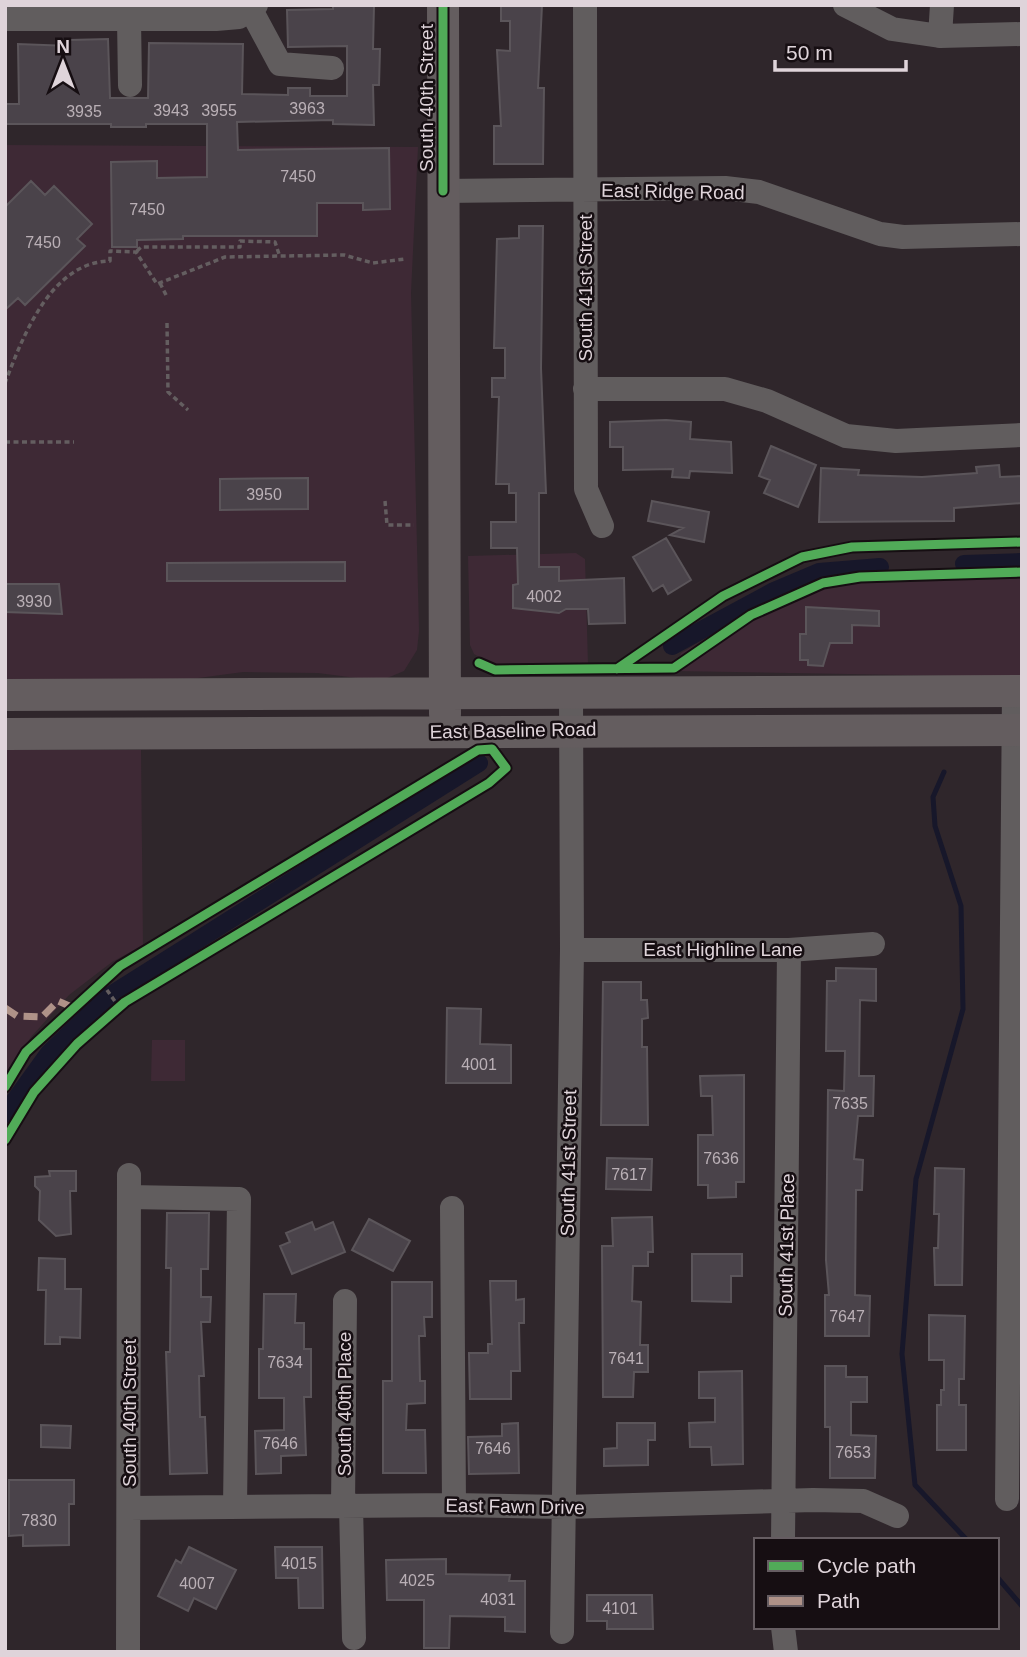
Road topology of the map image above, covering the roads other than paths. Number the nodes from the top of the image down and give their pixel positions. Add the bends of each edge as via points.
1 (443, 5) edge
2 (585, 5) edge
3 (845, 5) edge
4 (942, 5) edge
5 (254, 8) edge
6 (31, 12) edge
7 (164, 12) edge
8 (5, 19) edge
9 (129, 19) junction
10 (1022, 34) edge
11 (940, 36) junction
12 (332, 68) dead end
13 (130, 85) dead end
14 (585, 190) junction
15 (443, 191) junction
16 (1022, 234) edge
17 (585, 389) junction
18 (1022, 435) edge
19 (602, 526) dead end
20 (1018, 691) edge
21 (571, 693) junction
22 (444, 694) junction
23 (5, 695) edge
24 (82, 695) junction
25 (571, 730) junction
26 (1018, 730) edge
27 (446, 731) junction
28 (5, 734) edge
29 (79, 734) junction
30 (1017, 837) edge
31 (873, 944) dead end
32 (572, 950) junction
33 (789, 950) junction
34 (452, 1208) dead end
35 (345, 1301) dead end
36 (1007, 1499) dead end
37 (784, 1502) junction
38 (454, 1505) junction
39 (347, 1506) junction
40 (235, 1507) junction
41 (564, 1507) junction
42 (129, 1508) junction
43 (897, 1516) dead end
44 (783, 1538) edge
45 (562, 1632) dead end
46 (354, 1637) dead end
47 (128, 1652) edge

1 - 15 main road, South 40th Street
2 - 14 street, South 41st Street
3 - 11 street via 892,29
4 - 11 street
5 - 7 street via 239,17
5 - 12 street via 280,64
6 - 8 street
6 - 9 street
7 - 9 street
9 - 13 street
10 - 11 street
14 - 15 street, East Ridge Road
14 - 16 street, East Ridge Road via 724,188 759,192 880,234
14 - 17 street, South 41st Street
15 - 22 main road, South 40th Street
17 - 18 street via 725,389 767,401 846,436 896,441
17 - 19 street, South 41st Street via 586,489
20 - 21 main road, East Baseline Road
20 - 26 street
21 - 22 main road, East Baseline Road
21 - 25 street, South 41st Street
22 - 24 main road, East Baseline Road
22 - 27 main road, South 40th Street
23 - 24 main road, East Baseline Road
24 - 29 main road
25 - 26 main road, East Baseline Road
25 - 27 main road, East Baseline Road
25 - 32 street, South 41st Street
26 - 30 street
27 - 29 main road, East Baseline Road
28 - 29 main road, East Baseline Road
30 - 36 street
31 - 33 street, East Highline Lane
32 - 33 street, East Highline Lane
32 - 41 street, South 41st Street
33 - 37 street, South 41st Place
34 - 38 street
35 - 39 street, South 40th Place
37 - 41 street, East Fawn Drive
37 - 43 street, East Fawn Drive via 863,1501
37 - 44 street, South 41st Place
38 - 39 street, East Fawn Drive
38 - 41 street, East Fawn Drive
39 - 40 street, East Fawn Drive
39 - 46 street, South 40th Place
40 - 42 street, East Fawn Drive
40 - 42 street, South 40th Street via 239,1199 129,1186
41 - 45 street, South 41st Street
42 - 47 street, South 40th Street

